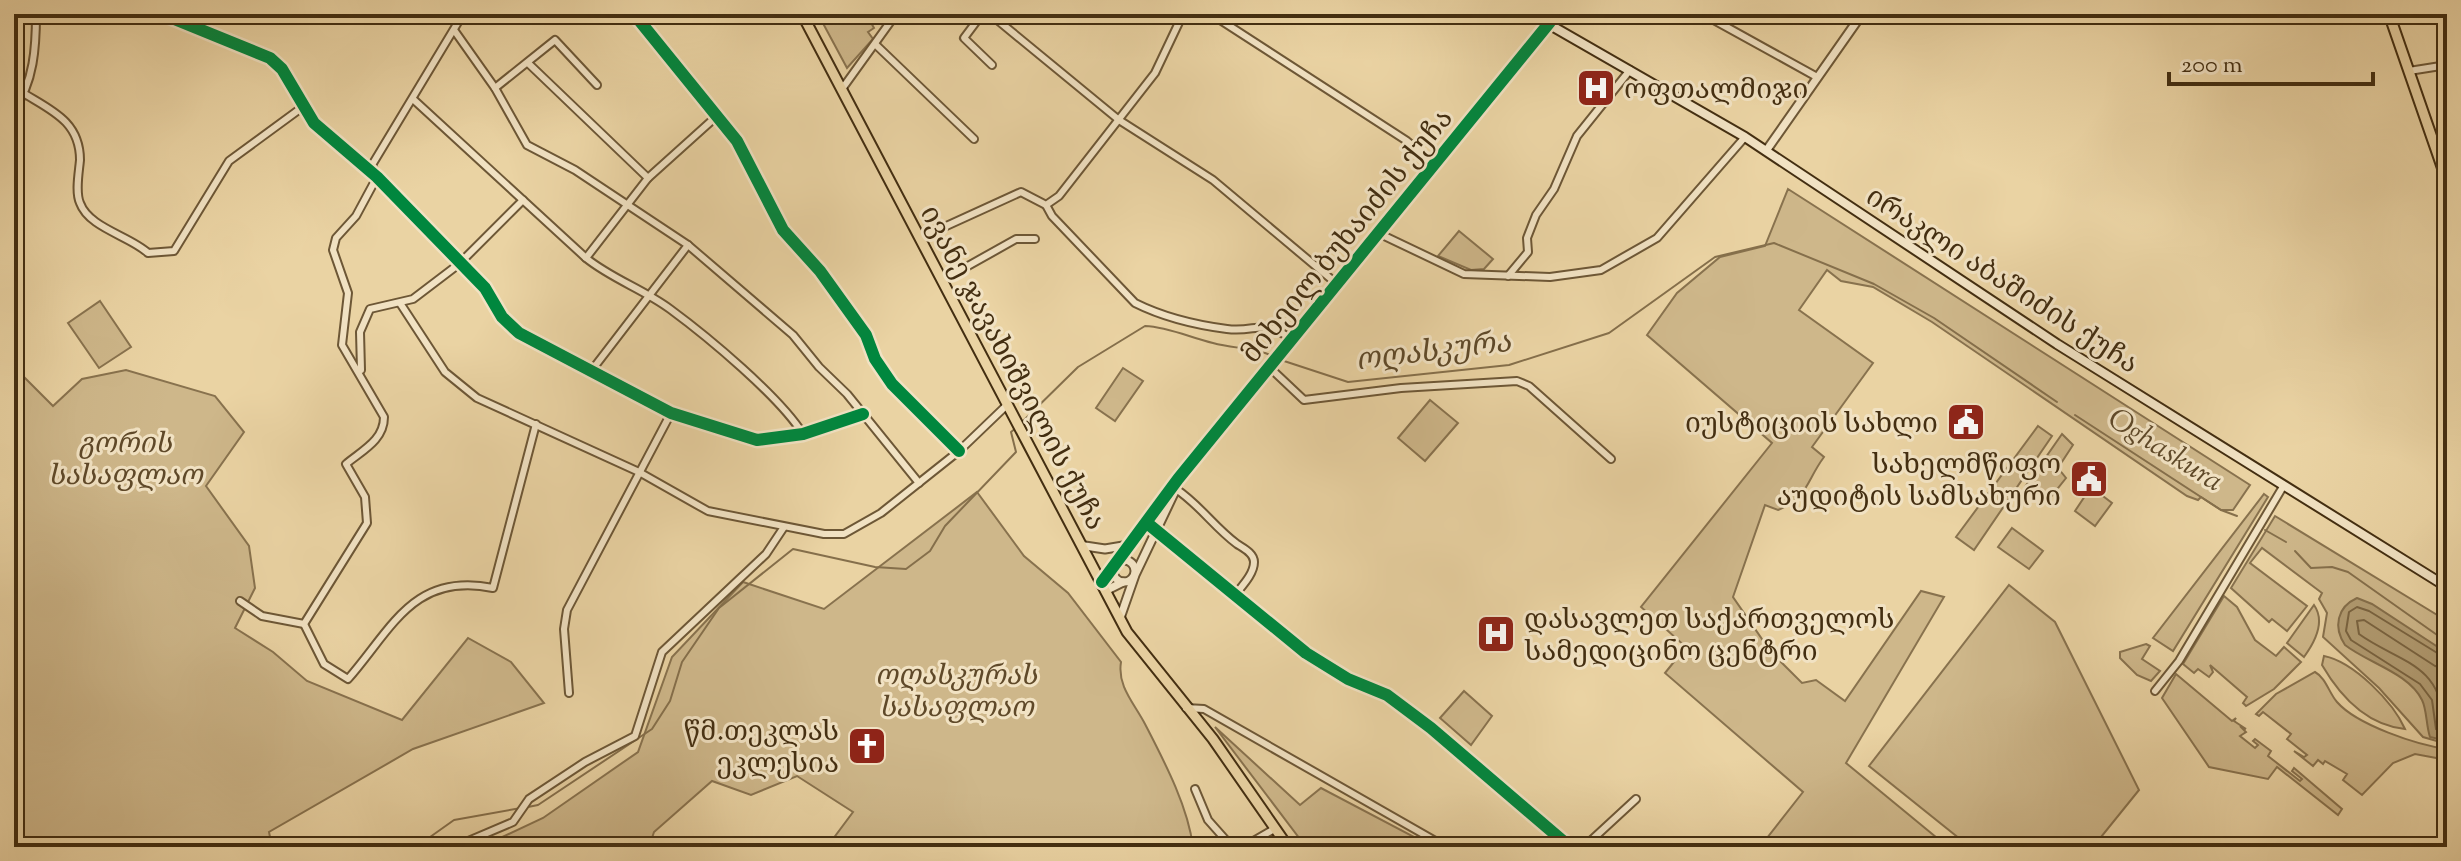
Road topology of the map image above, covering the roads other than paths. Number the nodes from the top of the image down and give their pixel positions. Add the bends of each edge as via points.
1 (36, 14) edge
2 (162, 14) edge
3 (463, 14) edge
4 (634, 14) edge
5 (802, 14) edge
6 (896, 14) edge
7 (982, 14) edge
8 (990, 14) edge
9 (1183, 14) edge
10 (1211, 14) edge
11 (1531, 14) edge
12 (1703, 14) edge
13 (1862, 14) edge
14 (2389, 14) edge
15 (1550, 22) junction
16 (454, 30) junction
17 (875, 44) junction
18 (528, 63) junction
19 (992, 65) dead end
20 (2447, 65) edge
21 (1631, 69) junction
22 (2409, 71) junction
23 (1817, 77) junction
24 (597, 85) dead end
25 (14, 87) edge
26 (495, 88) junction
27 (842, 89) junction
28 (25, 95) junction
29 (414, 100) junction
30 (304, 106) junction
31 (14, 109) edge
32 (718, 115) junction
33 (1119, 120) junction
34 (1745, 137) junction
35 (974, 139) dead end
36 (1766, 151) junction
37 (362, 164) junction
38 (1435, 164) junction
39 (372, 165) junction
40 (377, 177) junction
41 (648, 178) junction
42 (2447, 181) edge
43 (523, 200) junction
44 (631, 205) junction
45 (1046, 205) junction
46 (1378, 233) junction
47 (920, 238) junction
48 (1035, 239) dead end
49 (688, 245) junction
50 (586, 258) junction
51 (459, 264) junction
52 (1508, 276) junction
53 (943, 280) junction
54 (1337, 284) junction
55 (648, 295) junction
56 (400, 303) junction
57 (1292, 340) junction
58 (1271, 365) junction
59 (592, 370) junction
60 (361, 372) junction
61 (1008, 404) junction
62 (671, 413) junction
63 (863, 414) junction
64 (536, 424) junction
65 (803, 434) junction
66 (959, 451) junction
67 (1611, 459) dead end
68 (639, 472) junction
69 (1178, 479) junction
70 (919, 483) junction
71 (2284, 485) junction
72 (1176, 489) junction
73 (1147, 523) junction
74 (784, 527) junction
75 (1156, 528) junction
76 (1129, 545) junction
77 (1085, 546) junction
78 (1116, 563) junction
79 (1135, 575) junction
80 (1123, 582) junction
81 (1104, 586) junction
82 (2447, 587) edge
83 (1235, 595) junction
84 (240, 601) dead end
85 (1120, 618) junction
86 (304, 624) junction
87 (2155, 691) dead end
88 (569, 693) dead end
89 (1186, 708) junction
90 (1195, 789) dead end
91 (1636, 799) dead end
92 (1276, 828) junction
93 (454, 847) edge
94 (1232, 847) edge
95 (1243, 847) edge
96 (1288, 847) edge
97 (1446, 847) edge
98 (1570, 847) edge
99 (1584, 847) edge

1 - 28 street
2 - 30 street via 270,58
3 - 16 street
4 - 32 street
5 - 27 main road, ივანე ჯავახიშვილის ქუჩა
6 - 17 street
7 - 19 street via 964,38
8 - 33 street
9 - 33 street via 1155,73
10 - 38 street
11 - 15 main road, ირაკლი აბაშიძის ქუჩა
12 - 23 street
13 - 23 street
14 - 22 main road
15 - 21 main road, ირაკლი აბაშიძის ქუჩა
15 - 38 street, მიხეილ ბუხაიძის ქუჩა
16 - 26 street
16 - 29 street
17 - 27 street
17 - 35 street
18 - 24 street via 555,40
18 - 26 street
18 - 41 street
20 - 22 street
21 - 34 main road, ირაკლი აბაშიძის ქუჩა
21 - 52 street via 1577,136 1536,215 1528,252
22 - 42 main road
23 - 36 street
25 - 28 street
26 - 44 street via 527,145
27 - 47 main road, ივანე ჯავახიშვილის ქუჩა
28 - 30 street via 73,128 80,152 79,203 93,220 148,253 174,251 229,161
28 - 31 street
29 - 39 street
29 - 43 street
30 - 37 street via 314,123
32 - 41 street
32 - 66 street via 783,230 866,335 892,384
33 - 45 street via 1084,169
33 - 54 street via 1213,180
34 - 36 main road, ირაკლი აბაშიძის ქუჩა
34 - 52 street via 1657,238 1601,270
36 - 71 main road, ირაკლი აბაშიძის ქუჩა via 2057,344
37 - 39 street
37 - 40 street
38 - 46 street, მიხეილ ბუხაიძის ქუჩა
39 - 40 street
40 - 51 street
40 - 60 street via 333,250 348,293 342,345
41 - 44 street
43 - 50 street
43 - 51 street
44 - 49 street
44 - 50 street
45 - 47 street via 1021,192
45 - 57 street via 1135,303 1152,312 1230,330 1264,325
46 - 52 street via 1464,274
46 - 54 street, მიხეილ ბუხაიძის ქუჩა
47 - 53 main road, ივანე ჯავახიშვილის ქუჩა
48 - 53 street via 1016,239
49 - 55 street
49 - 63 street via 793,335
50 - 55 street
51 - 56 street
51 - 59 street via 519,333
53 - 61 main road, ივანე ჯავახიშვილის ქუჩა
54 - 57 street, მიხეილ ბუხაიძის ქუჩა
55 - 59 street
55 - 65 street via 788,411
56 - 60 street via 377,306 366,314 360,332
56 - 64 street via 445,372 477,398
57 - 58 street, მიხეილ ბუხაიძის ქუჩა
58 - 67 street via 1304,400 1517,381
58 - 69 street, მიხეილ ბუხაიძის ქუჩა
59 - 62 street
60 - 86 street via 384,417 378,439 346,464 365,497 367,523
61 - 66 street
61 - 77 main road, ივანე ჯავახიშვილის ქუჩა
62 - 65 street via 757,440
62 - 68 street
63 - 65 street
63 - 70 street
64 - 68 street
64 - 86 street via 493,588 456,584 425,594 405,608 348,679 324,664
66 - 70 street
68 - 74 street via 708,511
68 - 88 street via 567,610
69 - 72 street, მიხეილ ბუხაიძის ქუჩა
69 - 73 street, მიხეილ ბუხაიძის ქუჩა
70 - 74 street via 844,534
71 - 82 main road, ირაკლი აბაშიძის ქუჩა
71 - 87 street
72 - 75 street, მიხეილ ბუხაიძის ქუჩა
72 - 83 street via 1252,555 1251,574
73 - 75 street
73 - 76 street, მიხეილ ბუხაიძის ქუჩა
74 - 93 street via 766,554 662,652 635,736 529,799 513,822
75 - 79 street, მიხეილ ბუხაიძის ქუჩა
75 - 83 street
76 - 77 street
76 - 78 street, მიხეილ ბუხაიძის ქუჩა
77 - 81 main road, ივანე ჯავახიშვილის ქუჩა
78 - 79 street via 1132,563
78 - 80 street via 1113,573
78 - 81 street, მიხეილ ბუხაიძის ქუჩა
79 - 80 street
79 - 85 street, მიხეილ ბუხაიძის ქუჩა
80 - 81 street
81 - 85 main road, ივანე ჯავახიშვილის ქუჩა
83 - 98 street via 1306,653 1387,695 1431,728
84 - 86 street via 262,616
85 - 89 main road, ივანე ჯავახიშვილის ქუჩა
89 - 92 main road, ივანე ჯავახიშვილის ქუჩა
89 - 97 street via 1204,709
90 - 94 street via 1208,820
91 - 99 street
92 - 95 street
92 - 96 main road, ივანე ჯავახიშვილის ქუჩა

